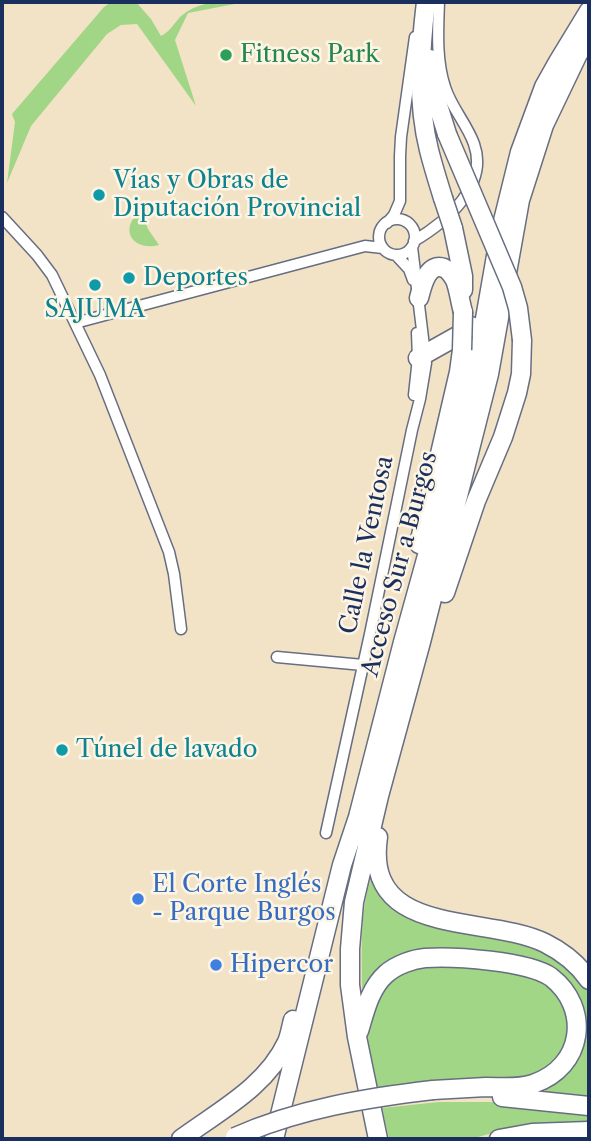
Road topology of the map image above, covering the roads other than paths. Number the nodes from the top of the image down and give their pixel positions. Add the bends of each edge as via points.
1 (420, 2) edge
2 (426, 2) edge
3 (433, 2) edge
4 (439, 2) edge
5 (589, 11) edge
6 (589, 37) edge
7 (535, 122) junction
8 (2, 217) edge
9 (387, 223) junction
10 (380, 233) junction
11 (413, 244) junction
12 (365, 246) junction
13 (383, 248) junction
14 (397, 255) junction
15 (418, 290) junction
16 (463, 312) junction
17 (75, 324) junction
18 (422, 356) junction
19 (181, 629) dead end
20 (276, 657) dead end
21 (363, 665) junction
22 (409, 687) junction
23 (378, 801) junction
24 (326, 833) dead end
25 (342, 865) junction
26 (589, 981) edge
27 (357, 1037) junction
28 (432, 1093) junction
29 (589, 1106) edge
30 (589, 1131) edge
31 (181, 1139) edge
32 (236, 1139) edge
33 (274, 1139) edge
34 (378, 1139) edge
35 (499, 1139) edge

1 - 9 street via 402,127 400,201
2 - 16 highway, bridge via 420,59 423,111 463,276
3 - 22 highway, bridge via 430,33 436,99 512,287 522,340 521,374 503,437
4 - 11 street via 441,71 445,90 475,146 475,179 462,201
5 - 7 highway, Acceso Sur a Burgos via 544,87
6 - 7 highway, Acceso Sur a Burgos
7 - 18 highway via 510,162 478,315 470,327
7 - 22 highway, Acceso Sur a Burgos via 489,374
7 - 25 highway, Acceso Sur a Burgos via 520,152 509,194 466,415
8 - 17 street via 52,275
9 - 10 street
9 - 11 street via 398,219 410,224
10 - 12 street
10 - 13 street
11 - 14 street
11 - 15 street, Calle la Ventosa
12 - 13 street
12 - 17 street
13 - 14 street
14 - 15 street, Calle la Ventosa
15 - 16 highway via 433,268 446,268
15 - 18 street, Calle la Ventosa
16 - 25 highway, bridge via 459,372
17 - 19 street via 100,375 169,552
18 - 21 street, Calle la Ventosa via 426,363 420,399
20 - 21 street
21 - 24 street, Calle la Ventosa
22 - 23 highway, Acceso Sur a Burgos
23 - 26 highway via 378,869 401,904 428,916 544,942 568,957
23 - 27 highway, Acceso Sur a Burgos via 354,902 350,949
25 - 31 highway via 282,1050 252,1087
25 - 33 highway, Acceso Sur a Burgos
27 - 28 highway via 371,996 387,973 424,958 531,968 549,975 572,998 578,1022 575,1050 564,1066 546,1079 520,1087
27 - 34 highway, Acceso Sur a Burgos
28 - 29 highway
28 - 32 highway, bridge via 331,1111
30 - 35 highway

